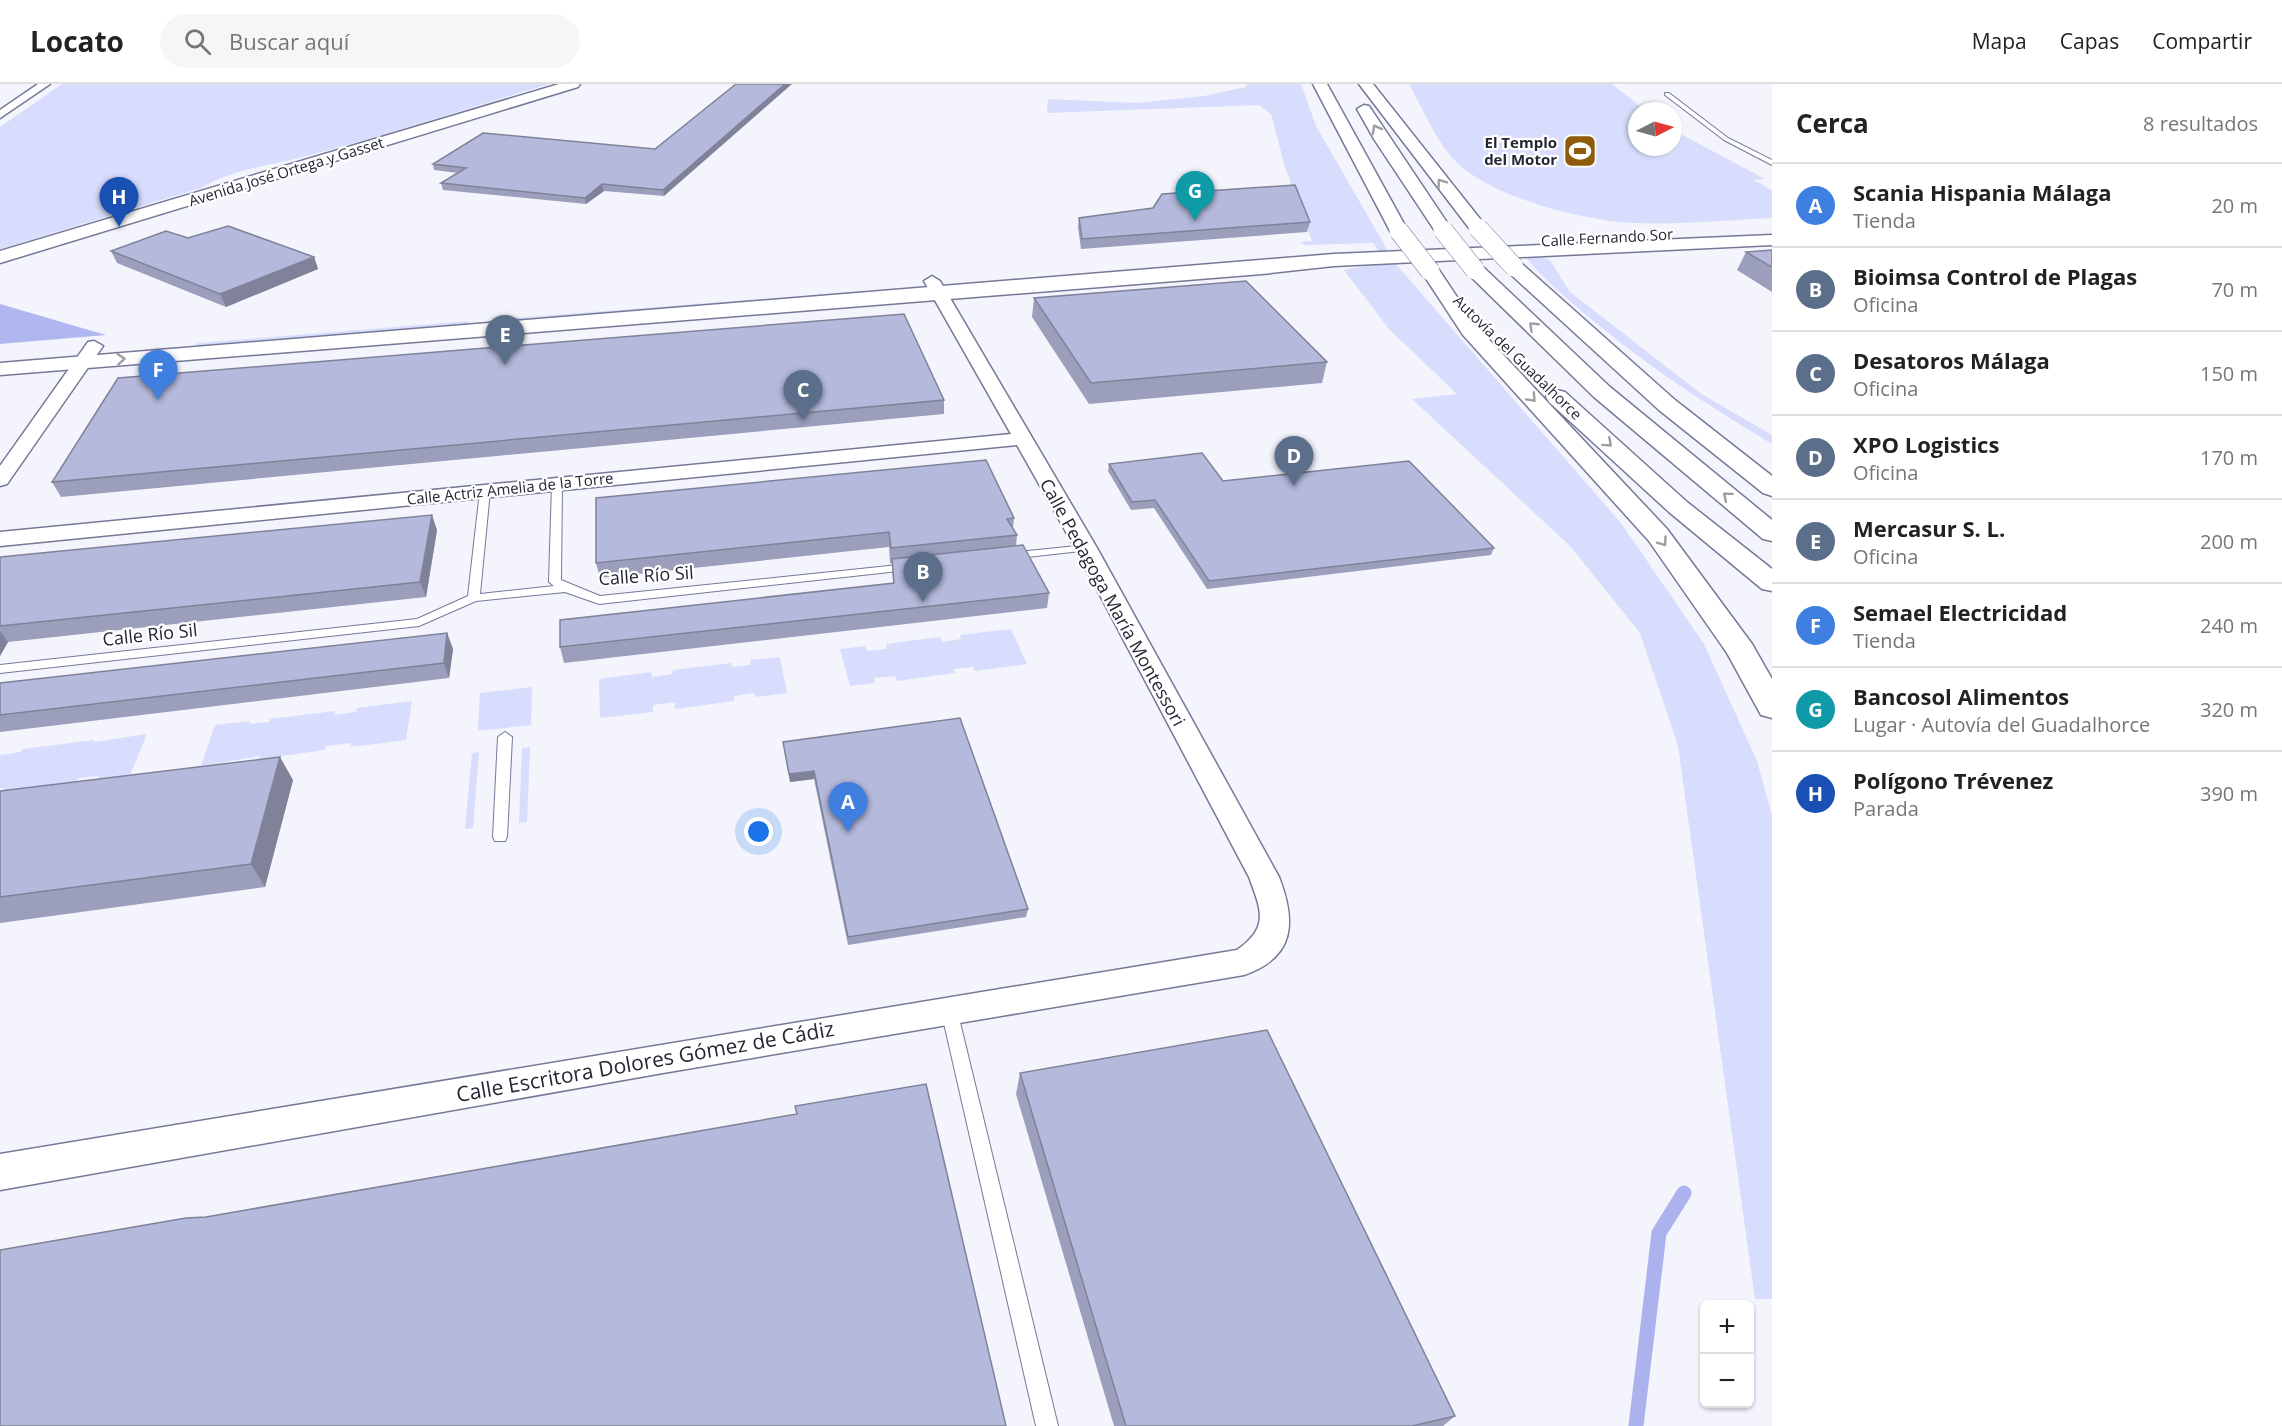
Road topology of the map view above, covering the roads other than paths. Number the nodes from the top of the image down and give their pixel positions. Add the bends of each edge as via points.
1 (45, 84) edge
2 (573, 84) edge
3 (1320, 84) edge
4 (1350, 84) edge
5 (1366, 84) edge
6 (1667, 94) dead end
7 (0, 115) edge
8 (1772, 163) edge
9 (1772, 229) edge
10 (1772, 240) edge
11 (1445, 243) junction
12 (0, 257) edge
13 (1430, 271) junction
14 (936, 287) junction
15 (1583, 331) junction
16 (0, 354) edge
17 (88, 354) junction
18 (0, 369) edge
19 (1021, 439) junction
20 (1772, 463) edge
21 (0, 480) edge
22 (557, 484) junction
23 (1772, 488) edge
24 (485, 491) junction
25 (1772, 533) edge
26 (0, 539) edge
27 (1086, 548) junction
28 (999, 558) edge
29 (916, 566) edge
30 (1772, 583) edge
31 (566, 588) junction
32 (474, 598) junction
33 (0, 669) edge
34 (1772, 707) edge
35 (505, 737) dead end
36 (500, 837) dead end
37 (1276, 930) joint
38 (949, 1010) junction
39 (0, 1172) edge
40 (1047, 1426) edge

1 - 7 street
2 - 12 main road, Avenida José Ortega y Gasset
3 - 13 main road, Autovía del Guadalhorce, bridge via 1399,231
11 -> 4 main road, Autovía del Guadalhorce
15 -> 5 main road, bridge via 1478,228
6 - 8 lane via 1726,139
9 - 11 main road, Calle Fernando Sor
10 - 11 main road, Calle Fernando Sor
11 - 14 main road via 1334,260
25 -> 11 main road, Autovía del Guadalhorce, bridge via 1602,392
13 -> 30 main road, Autovía del Guadalhorce via 1551,393 1678,507
13 -> 34 main road via 1470,331 1658,535 1741,651
14 - 17 main road
14 - 19 street, Calle Pedagoga María Montessori
15 - 20 main road via 1734,441
15 - 23 main road via 1667,405
16 - 17 main road
17 - 18 main road
17 - 21 street
19 - 22 street, Calle Actriz Amelia de la Torre
19 - 27 street, Calle Pedagoga María Montessori
22 - 24 street, Calle Actriz Amelia de la Torre
22 - 31 lane via 555,582
24 - 26 street, Calle Actriz Amelia de la Torre
24 - 32 lane
27 - 28 lane
27 - 37 street, Calle Pedagoga María Montessori via 1264,877 1273,900
29 - 31 lane, Calle Río Sil via 599,600
31 - 32 lane, Calle Río Sil
32 - 33 lane, Calle Río Sil via 419,622
35 - 36 lane
37 - 38 street, Calle Escritora Dolores Gómez de Cádiz via 1267,947 1244,962
38 - 39 street, Calle Escritora Dolores Gómez de Cádiz
38 - 40 lane

